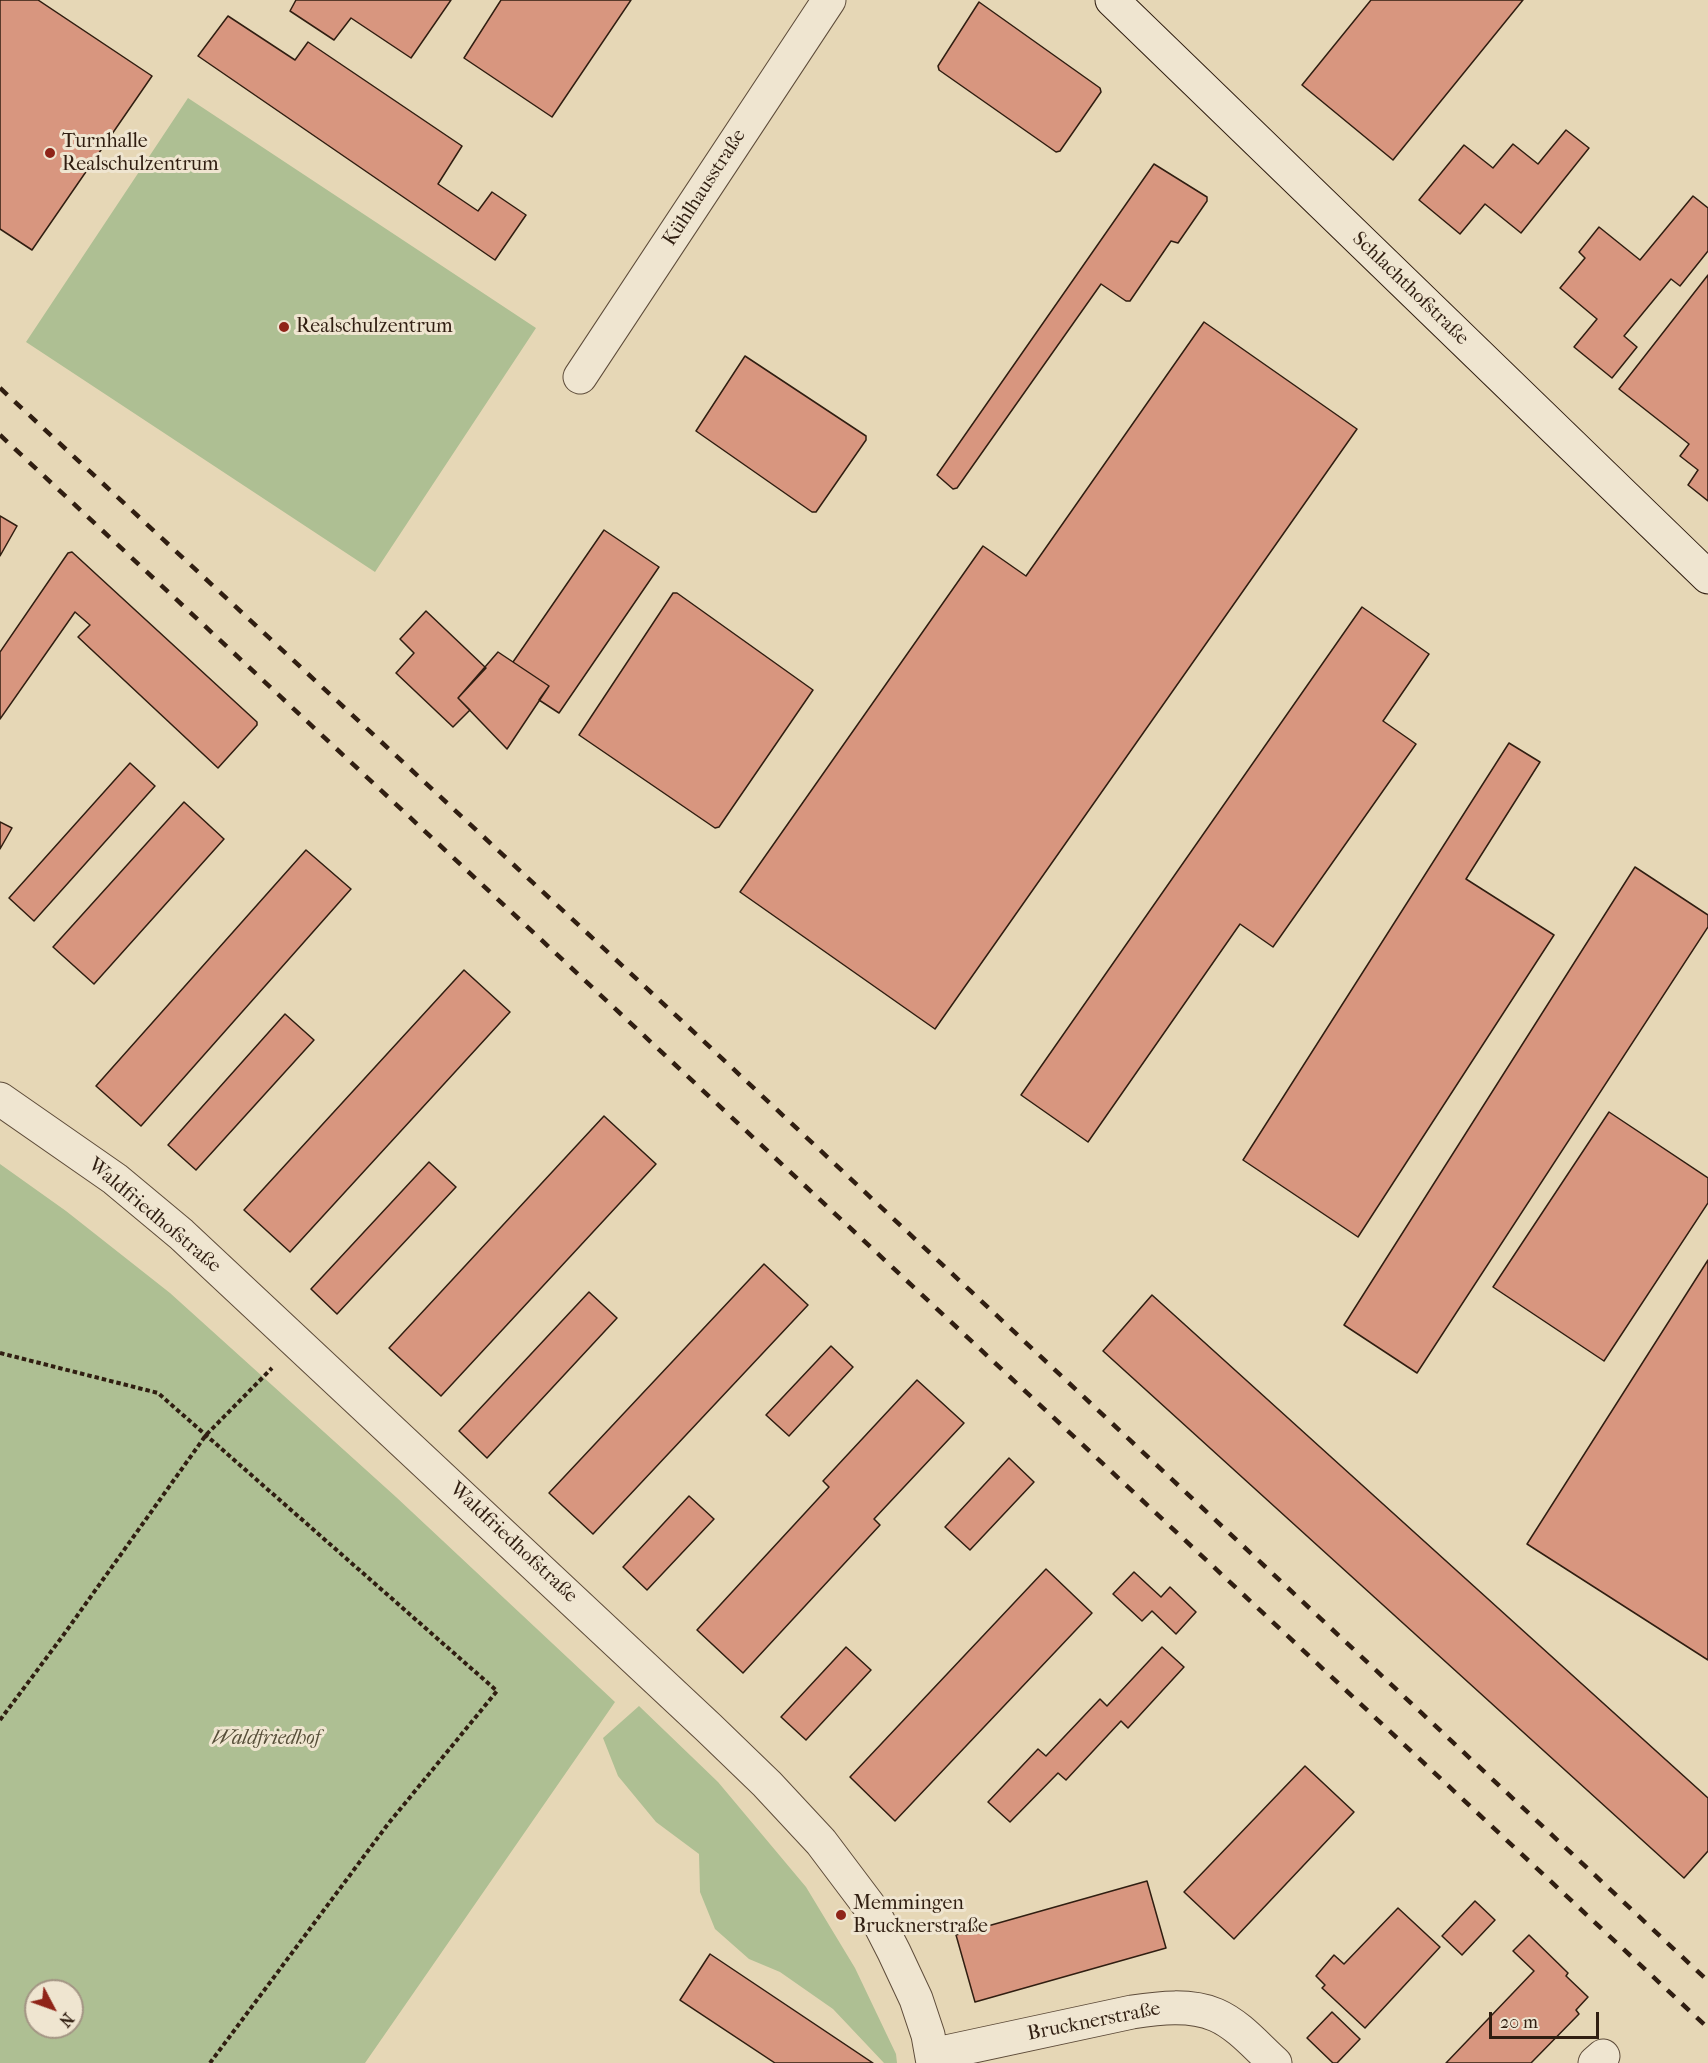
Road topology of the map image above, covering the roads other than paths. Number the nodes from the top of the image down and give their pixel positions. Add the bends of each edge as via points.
1 (829, 0) edge
2 (1112, 0) edge
3 (580, 377) dead end
4 (1708, 577) edge
5 (0, 1099) edge
6 (933, 2059) edge
7 (1275, 2063) edge

1 - 3 street, Kühlhausstraße
2 - 4 street, Schlachthofstraße
5 - 6 street, Waldfriedhofstraße via 115,1179 181,1234 767,1784 821,1842 873,1911 916,2000
6 - 7 street, Brucknerstraße via 1132,2012 1165,2008 1216,2015

